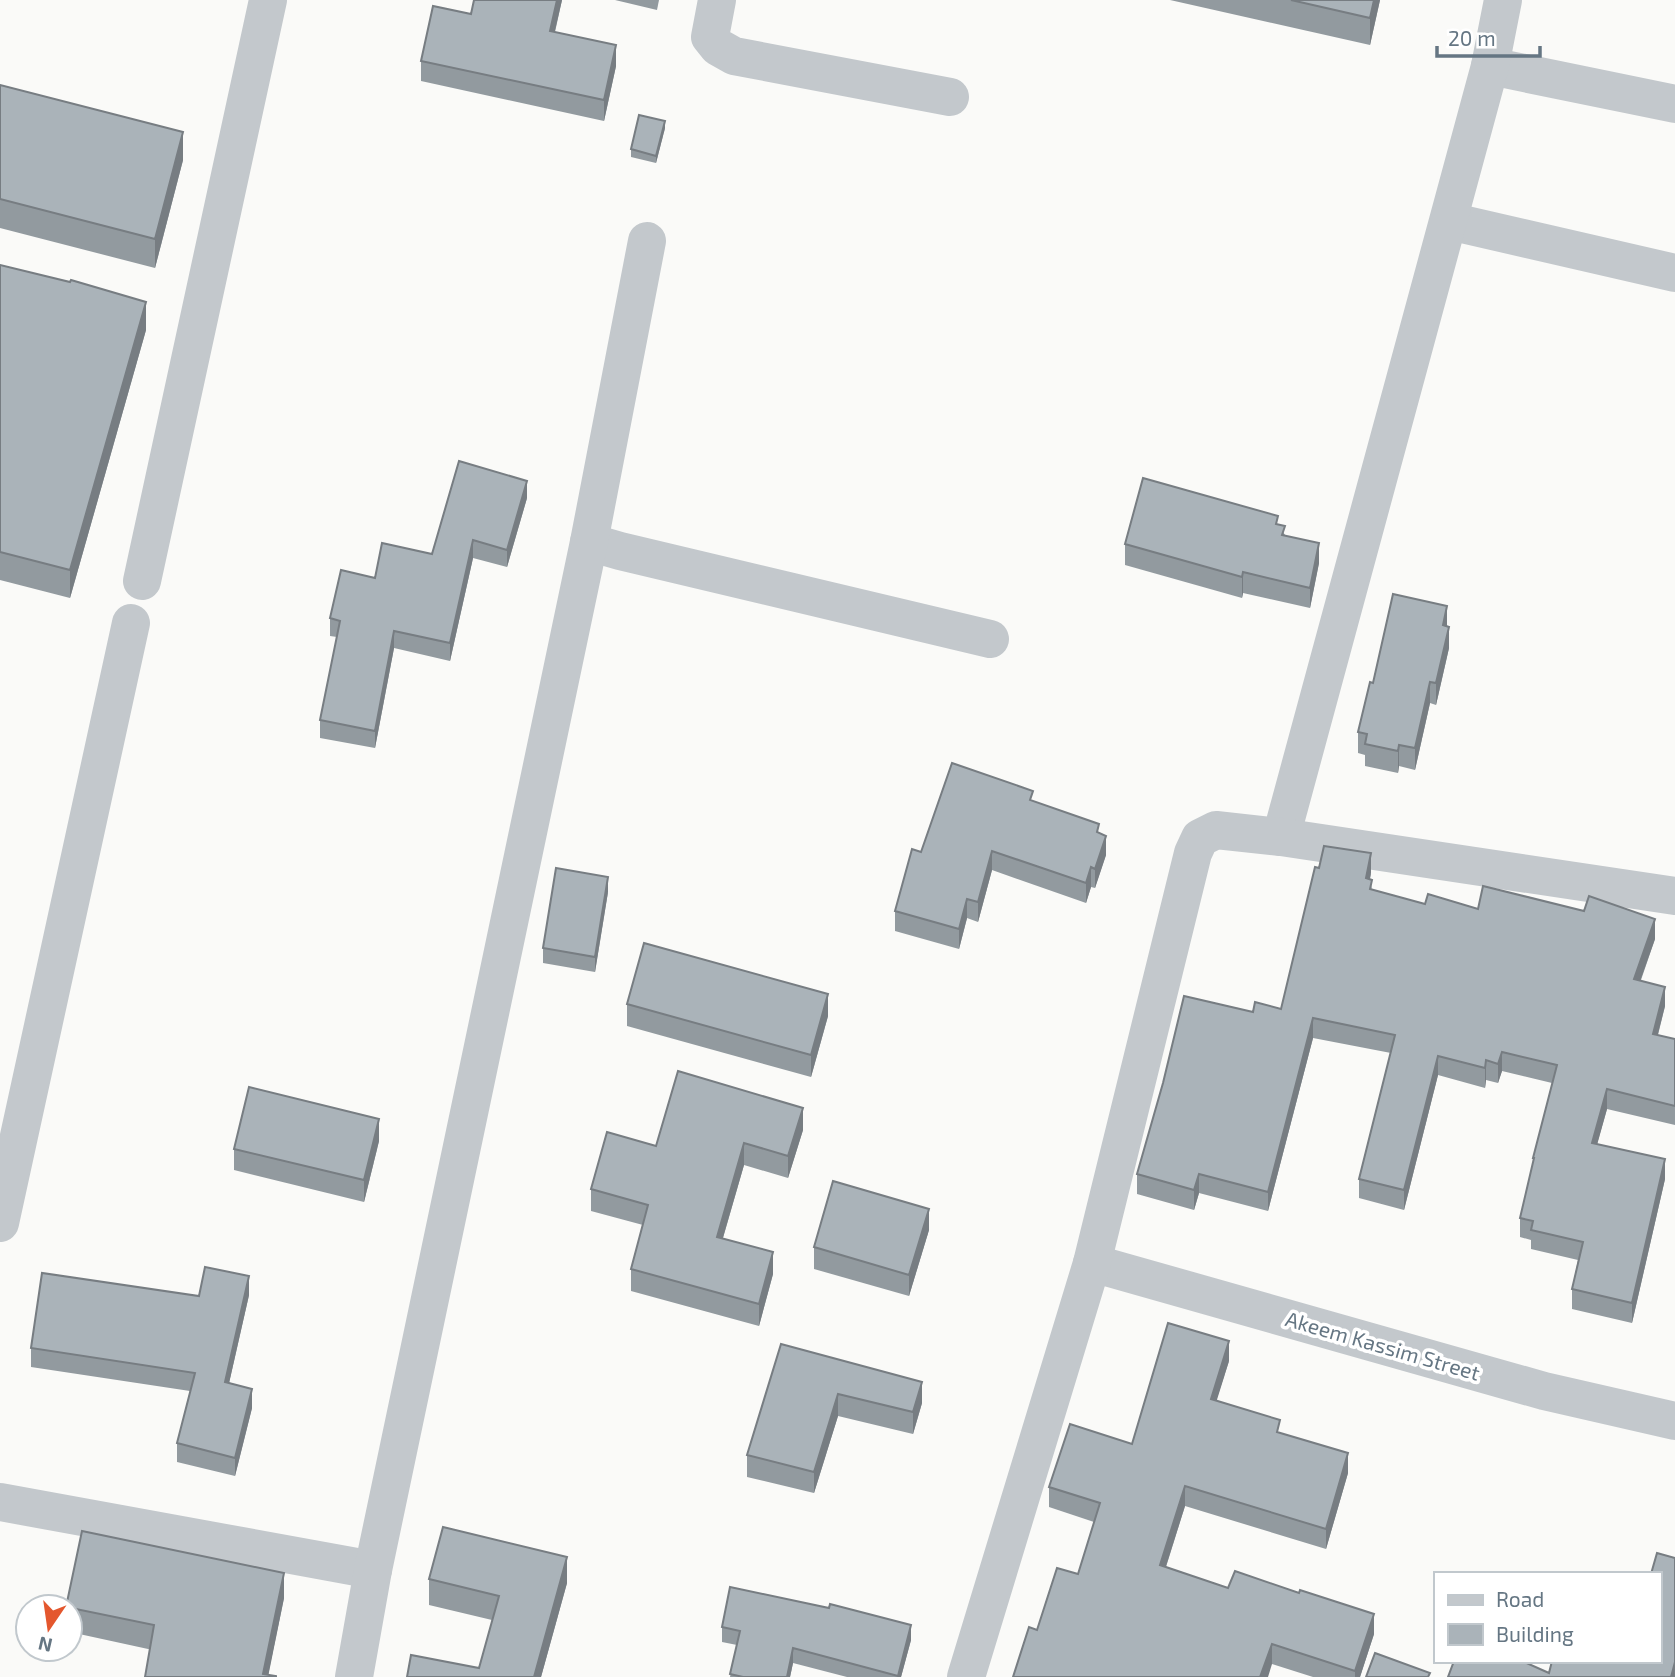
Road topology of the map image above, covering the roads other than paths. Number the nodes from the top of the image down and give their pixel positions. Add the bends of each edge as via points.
1 (268, 0) edge
2 (717, 0) edge
3 (1503, 0) edge
4 (1490, 66) junction
5 (950, 97) dead end
6 (1675, 104) edge
7 (1449, 221) junction
8 (647, 241) dead end
9 (1675, 273) edge
10 (589, 542) junction
11 (142, 581) dead end
12 (131, 623) dead end
13 (990, 639) dead end
14 (1281, 837) junction
15 (1675, 896) edge
16 (0, 1223) edge
17 (1093, 1263) junction
18 (1675, 1421) edge
19 (0, 1502) edge
20 (373, 1570) junction
21 (354, 1677) edge
22 (966, 1677) edge

1 - 11 street
2 - 5 street via 710,37 734,55
3 - 4 street
4 - 6 street
4 - 7 street
7 - 9 street
7 - 14 street
8 - 10 street
10 - 13 street
10 - 20 street
12 - 16 street
14 - 15 street
14 - 17 street via 1216,830 1200,838
17 - 18 street, Akeem Kassim Street via 1544,1391
17 - 22 street
19 - 20 street
20 - 21 street

